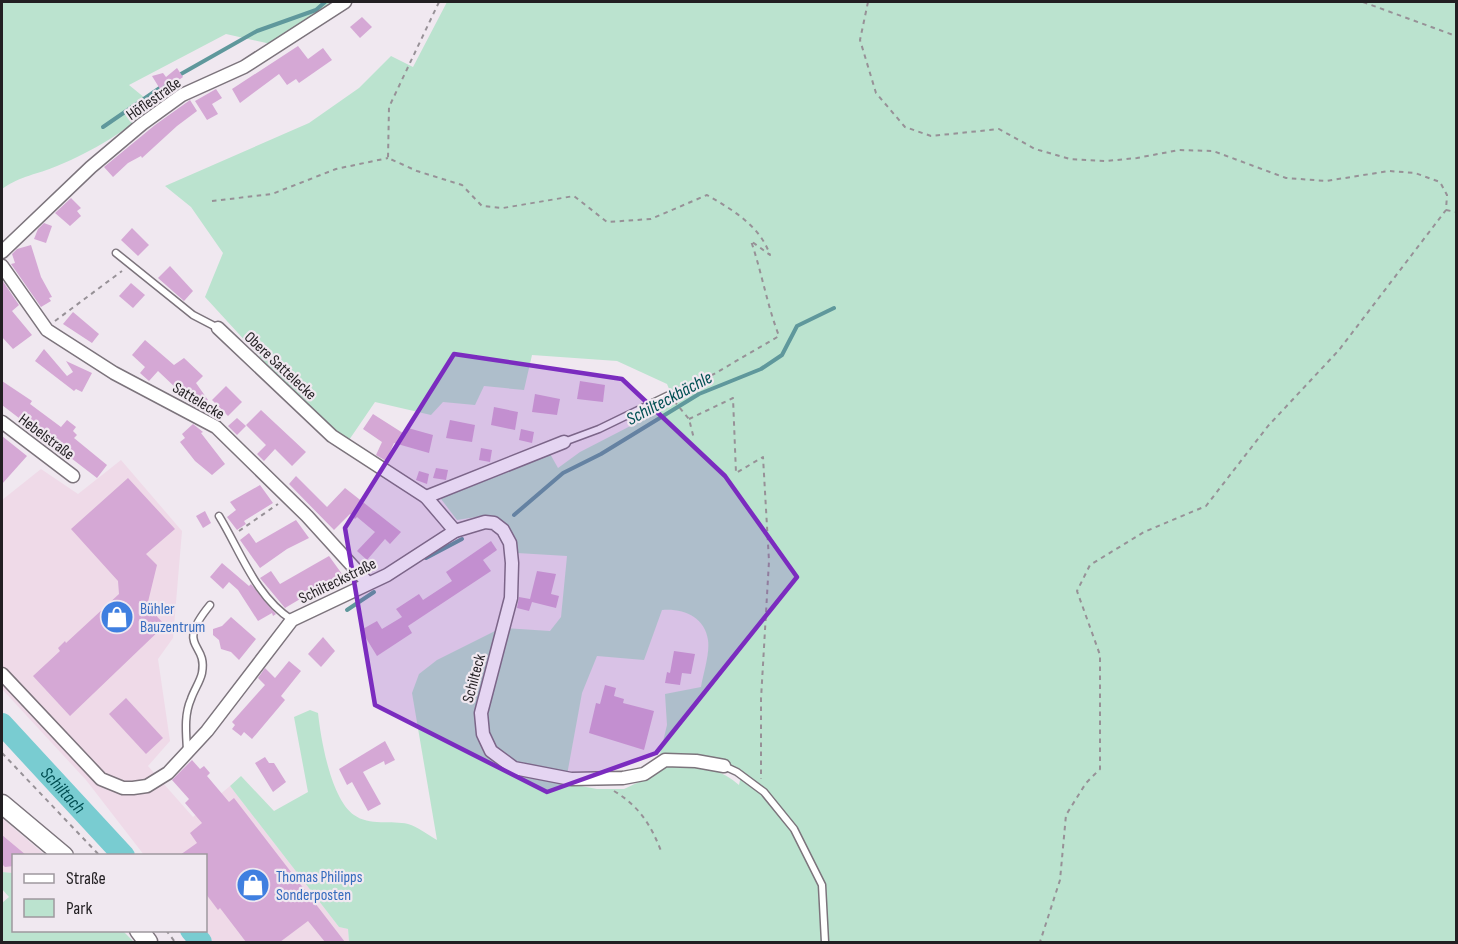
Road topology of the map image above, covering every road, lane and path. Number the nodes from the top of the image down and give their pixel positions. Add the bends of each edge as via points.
1 (345, 2) edge
2 (439, 2) edge
3 (868, 2) edge
4 (1363, 2) edge
5 (1456, 36) edge
6 (388, 158) junction
7 (212, 201) dead end
8 (1446, 210) junction
9 (1456, 212) edge
10 (2, 252) edge
11 (116, 253) dead end
12 (133, 265) junction
13 (2, 266) edge
14 (46, 328) junction
15 (218, 328) joint
16 (669, 395) joint
17 (678, 404) dead end
18 (689, 419) junction
19 (2, 422) edge
20 (694, 439) dead end
21 (564, 442) joint
22 (73, 476) dead end
23 (288, 497) junction
24 (426, 497) junction
25 (219, 516) dead end
26 (455, 531) junction
27 (232, 536) junction
28 (367, 582) junction
29 (210, 605) dead end
30 (292, 620) junction
31 (2, 674) edge
32 (2, 753) edge
33 (188, 753) junction
34 (724, 766) joint
35 (593, 779) junction
36 (759, 789) junction
37 (2, 804) edge
38 (661, 851) dead end
39 (62, 854) edge
40 (99, 854) edge
41 (825, 942) edge
42 (1040, 942) edge

1 - 10 street, Höflestraße via 244,67 182,94 91,167
2 - 6 path via 389,107
3 - 8 path via 860,40 876,93 905,127 931,136 999,129 1035,149 1070,159 1106,161 1179,150 1213,151 1286,178 1326,182 1389,171 1415,173 1440,183 1447,195
4 - 5 path
6 - 7 path via 336,169 272,194
6 - 16 path via 462,185 482,206 503,208 574,196 607,222 651,219 707,195 732,209 764,238 770,255 751,241 764,279 767,306 779,336
8 - 9 path
8 - 42 path via 1339,350 1268,426 1206,506 1144,532 1090,565 1077,591 1100,655 1100,769 1066,815 1060,880
11 - 12 lane, Obere Sattelecke
12 - 14 path
12 - 15 lane, Obere Sattelecke via 193,315
13 - 14 street, Sattelecke
14 - 23 street, Sattelecke via 114,373 216,427
15 - 24 street, Obere Sattelecke via 332,436
16 - 21 lane
17 - 18 path
18 - 20 path
18 - 36 path via 734,398 736,473 763,457 769,561
19 - 22 street, Hebelstraße
21 - 24 street
23 - 27 path
23 - 28 street, Sattelecke
24 - 26 street
25 - 27 lane
26 - 28 street, Schilteckstraße via 404,565
26 - 35 street, Schilteck via 494,523 510,543 511,598 481,713 483,734 491,751 514,768
27 - 30 lane via 256,584 275,609
28 - 30 street, Schilteckstraße
29 - 33 lane via 195,626 193,636 202,659 202,672 186,712
30 - 33 street, Schilteckstraße
31 - 33 street, Schilteckstraße via 100,779 113,785 147,786 168,773
32 - 40 path
34 - 35 street, Schilteck via 665,760 644,774
34 - 36 lane
35 - 38 path via 641,812
36 - 41 lane via 794,829 822,885
37 - 39 main road

